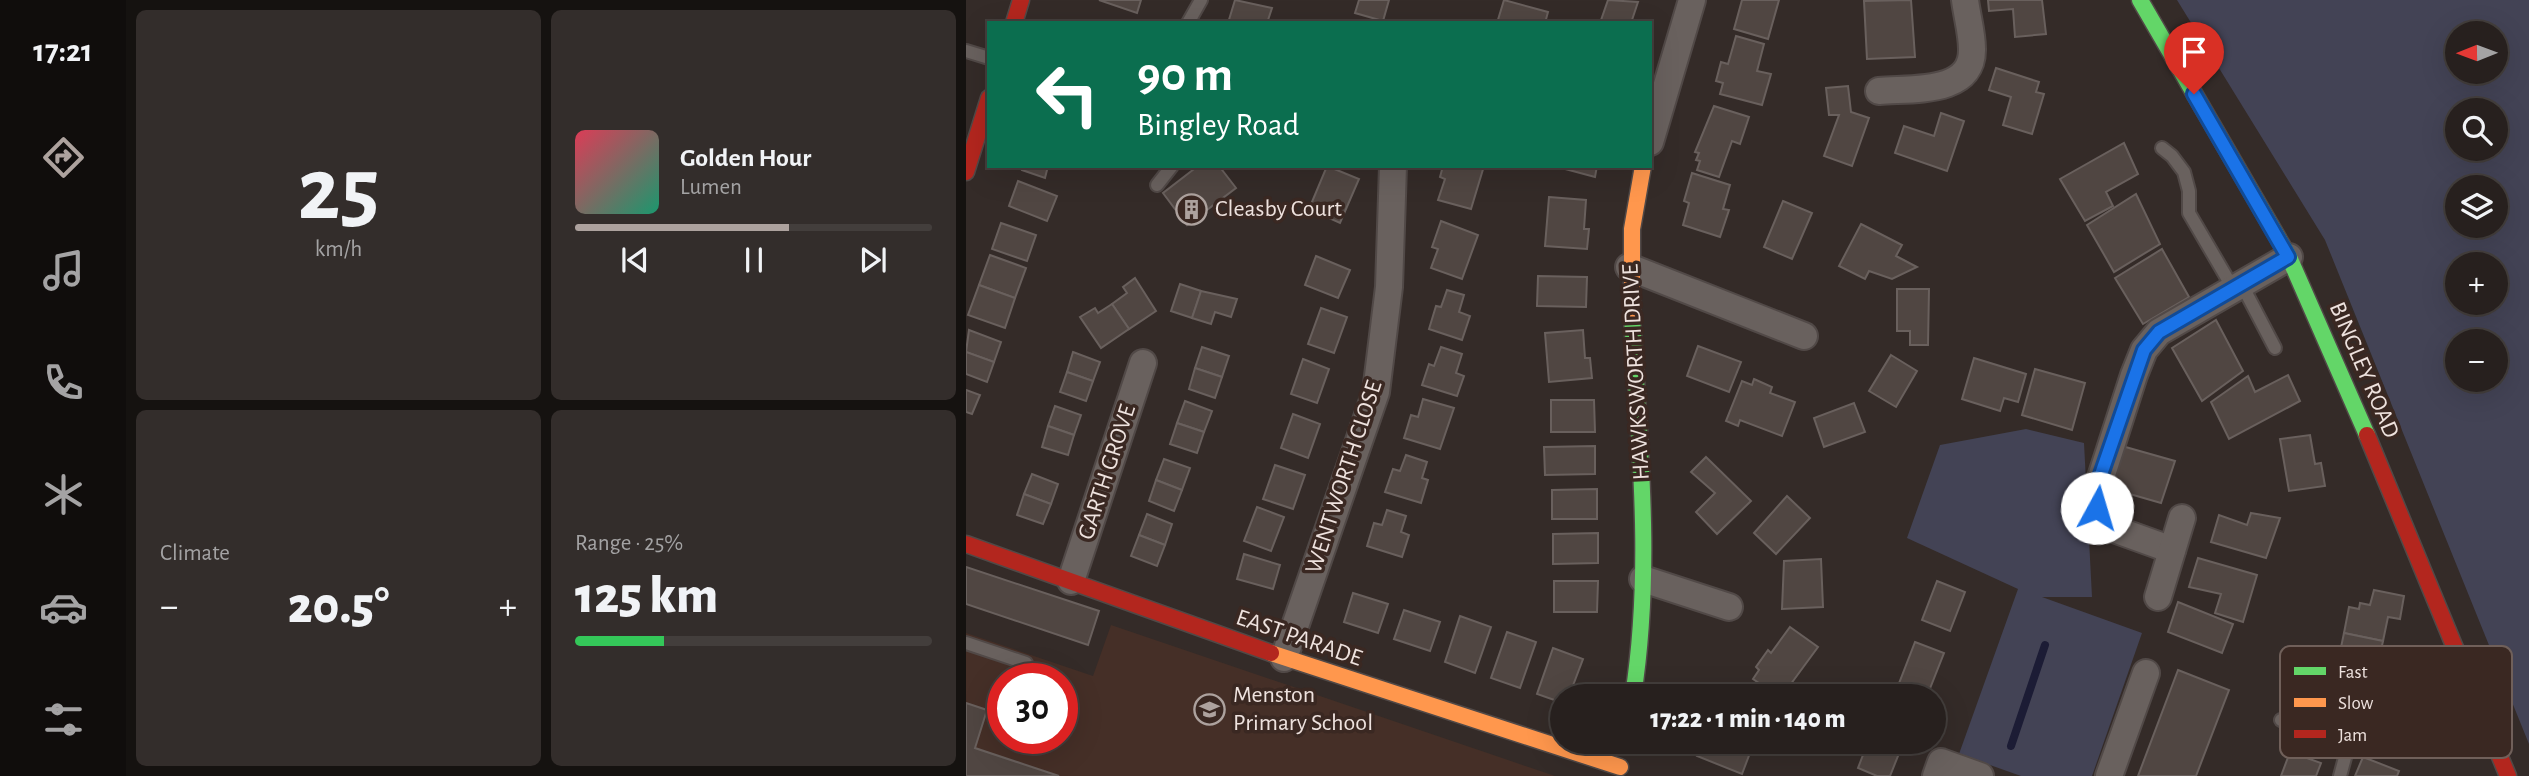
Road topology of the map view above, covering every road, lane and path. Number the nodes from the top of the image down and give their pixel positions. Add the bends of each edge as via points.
1 (1201, 0) edge
2 (1692, 0) edge
3 (1965, 0) edge
4 (2140, 0) edge
5 (1189, 21) edge
6 (966, 51) edge
7 (987, 57) edge
8 (1879, 91) dead end
9 (987, 104) edge
10 (1652, 135) edge
11 (2162, 148) dead end
12 (1170, 168) edge
13 (1393, 168) edge
14 (1642, 168) edge
15 (966, 172) edge
16 (1157, 185) dead end
17 (2288, 257) junction
18 (1629, 267) junction
19 (2238, 288) junction
20 (1804, 335) dead end
21 (2275, 348) dead end
22 (1143, 363) dead end
23 (2182, 518) dead end
24 (966, 544) edge
25 (2172, 550) junction
26 (1643, 579) junction
27 (1071, 581) junction
28 (2158, 597) dead end
29 (1729, 607) dead end
30 (966, 643) edge
31 (2455, 646) edge
32 (1284, 658) junction
33 (1026, 663) dead end
34 (2146, 673) dead end
35 (1634, 684) edge
36 (2345, 758) edge
37 (1621, 762) edge
38 (2505, 767) edge
39 (2529, 769) edge
40 (1936, 776) edge
41 (1980, 776) edge
42 (2109, 776) edge
43 (2340, 776) edge

1 - 5 lane
2 - 10 street
3 - 8 street via 1972,52 1966,73 1951,84
4 - 17 street, BINGLEY ROAD
6 - 7 lane
9 - 15 street
11 - 19 lane via 2184,172 2189,213
12 - 16 lane
13 - 32 street, WENTWORTH CLOSE via 1389,287 1376,392
14 - 18 street, HAWKSWORTH DRIVE via 1634,195
17 - 19 street
17 - 31 street, BINGLEY ROAD via 2328,340
18 - 20 street
18 - 26 street, HAWKSWORTH DRIVE via 1641,424
19 - 21 lane
19 - 25 street via 2159,332 2144,350 2097,486 2097,508 2110,527
22 - 27 street, GARTH GROVE
23 - 25 street
24 - 27 street, EAST PARADE
25 - 28 street
26 - 29 street
26 - 35 street, HAWKSWORTH DRIVE
27 - 32 street, EAST PARADE
30 - 33 lane
32 - 37 street, EAST PARADE
34 - 42 street
36 - 43 lane
38 - 39 street
40 - 41 street via 1941,762

